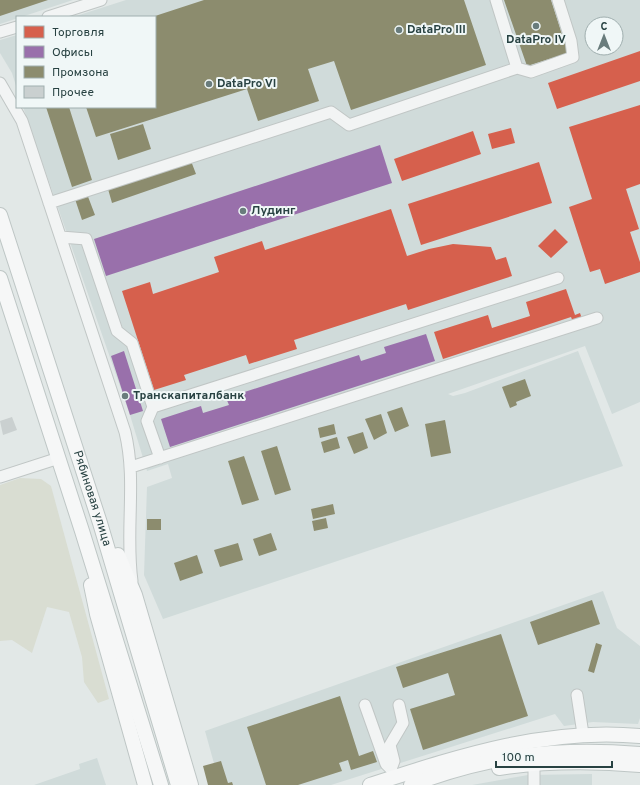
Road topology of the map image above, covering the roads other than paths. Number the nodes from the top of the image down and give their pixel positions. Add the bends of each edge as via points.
1 (496, 0) edge
2 (558, 0) edge
3 (96, 1) edge
4 (51, 16) edge
5 (16, 27) edge
6 (0, 32) edge
7 (517, 68) junction
8 (0, 83) edge
9 (49, 202) junction
10 (0, 215) edge
11 (61, 237) junction
12 (0, 278) edge
13 (558, 278) dead end
14 (597, 318) dead end
15 (153, 407) junction
16 (58, 458) junction
17 (160, 458) junction
18 (131, 467) junction
19 (0, 477) edge
20 (100, 523) junction
21 (82, 531) junction
22 (135, 595) junction
23 (577, 695) dead end
24 (365, 705) dead end
25 (399, 705) dead end
26 (583, 734) junction
27 (640, 736) edge
28 (640, 747) edge
29 (493, 749) junction
30 (640, 754) edge
31 (534, 764) junction
32 (640, 766) edge
33 (393, 773) junction
34 (425, 784) edge
35 (145, 785) edge
36 (161, 785) edge
37 (178, 785) edge
38 (191, 785) edge
39 (370, 785) edge
40 (411, 785) edge
41 (534, 785) edge

1 - 7 street
2 - 7 street via 571,41 573,57 531,72
3 - 4 street
5 - 6 street
7 - 9 street via 349,125 331,112
8 - 9 street via 22,121
9 - 11 street
10 - 20 main road, Рябиновая улица
11 - 15 street via 86,239 117,331 132,343
11 - 18 street via 125,432
12 - 16 main road, Рябиновая улица
13 - 15 street
14 - 17 street
15 - 17 street via 147,421
16 - 19 street
16 - 21 main road, Рябиновая улица
17 - 18 street
18 - 22 street via 130,549
20 - 22 main road
20 - 37 main road, Рябиновая улица
21 - 35 main road via 97,614
21 - 36 main road, Рябиновая улица
22 - 38 main road
23 - 26 street
24 - 33 street via 386,764
25 - 33 street via 404,723 390,745 394,761
26 - 27 main road
26 - 29 main road
28 - 29 main road via 574,744
29 - 33 main road
30 - 40 main road via 574,751 522,755 467,766
31 - 32 main road via 596,762
31 - 34 main road via 485,770
31 - 41 street
33 - 39 main road

